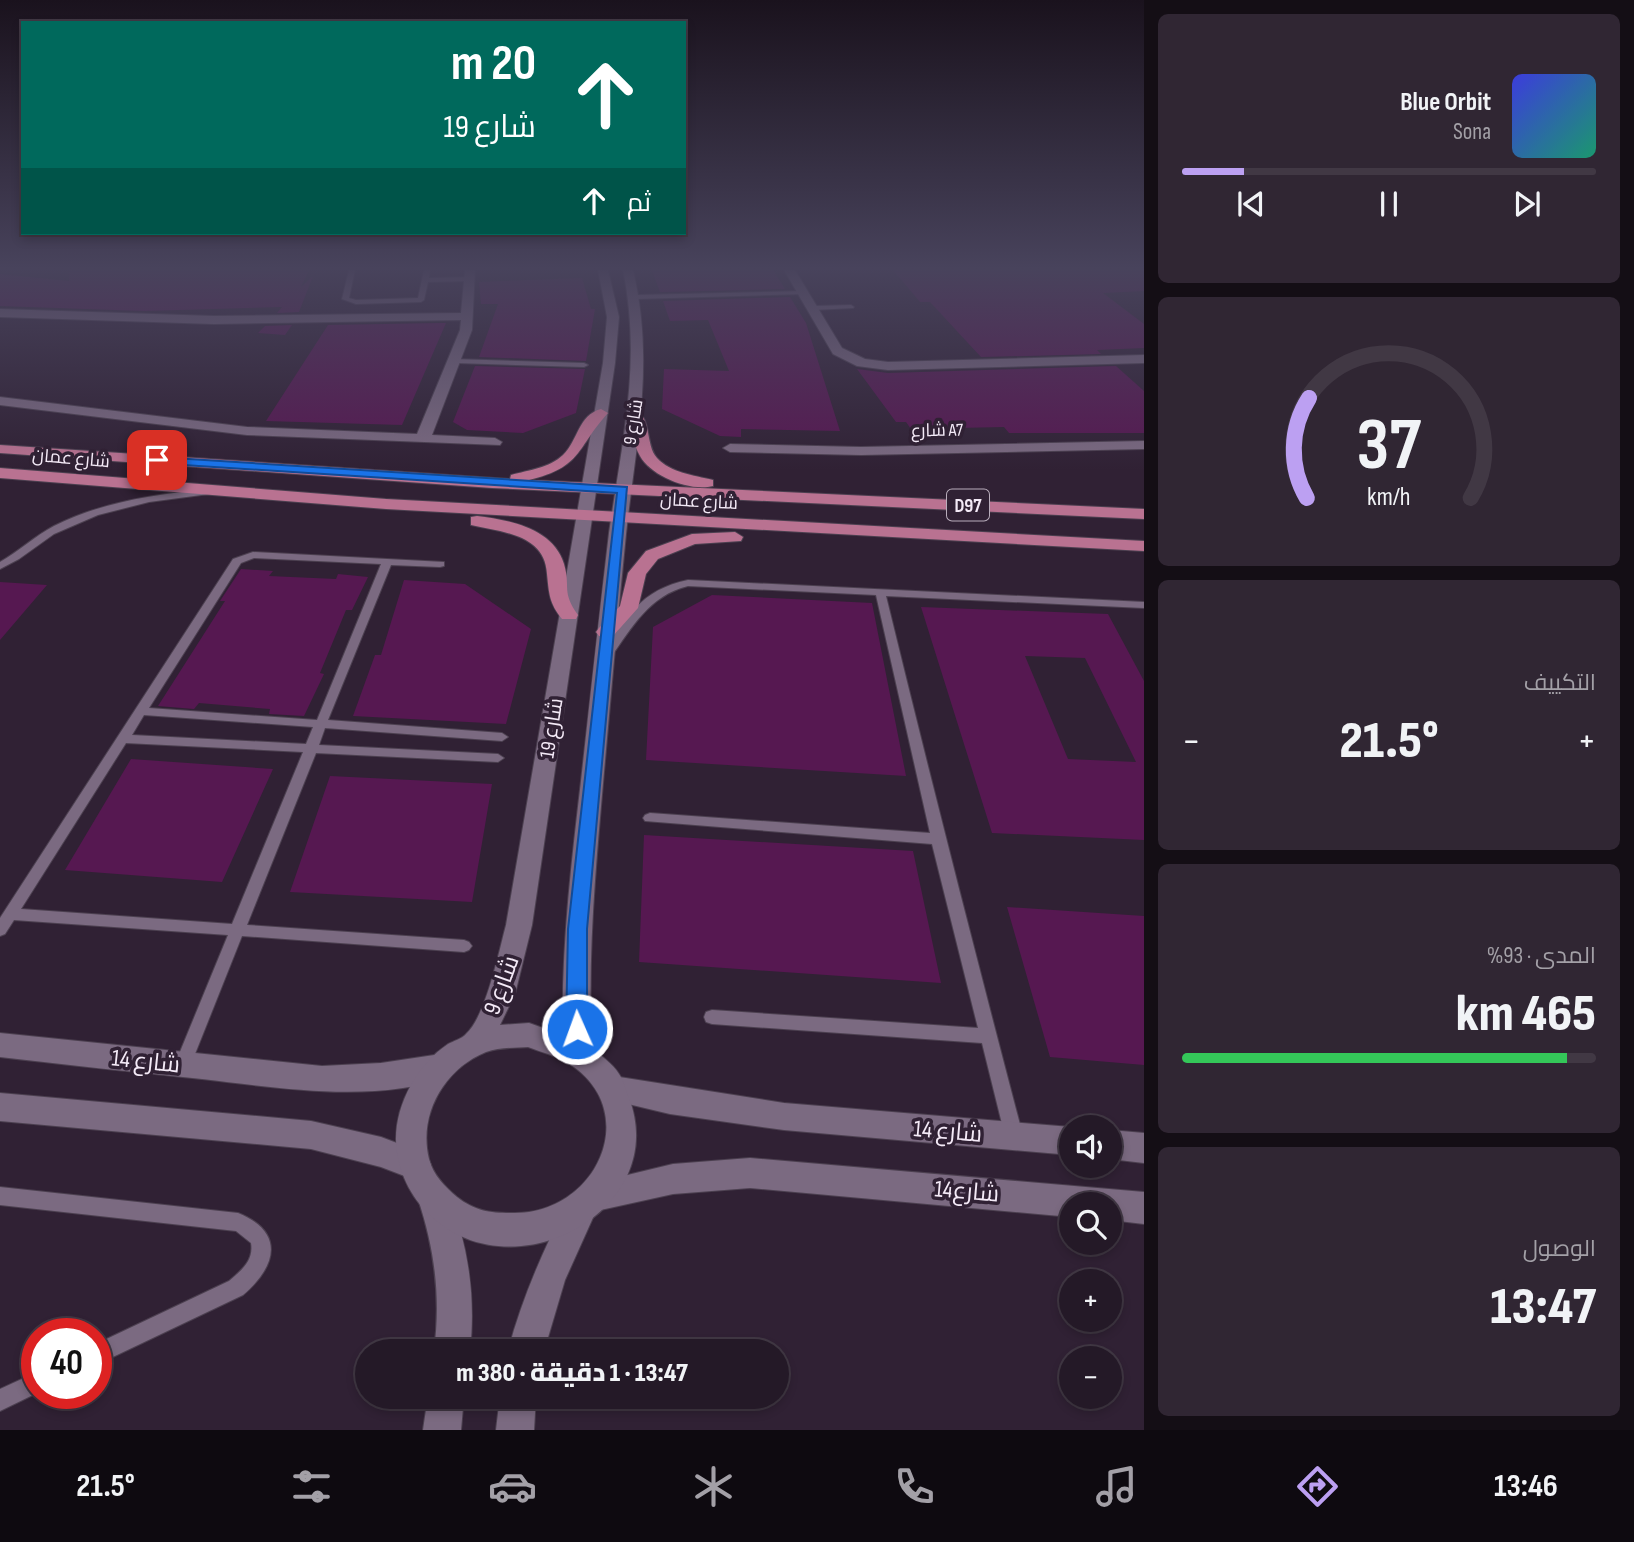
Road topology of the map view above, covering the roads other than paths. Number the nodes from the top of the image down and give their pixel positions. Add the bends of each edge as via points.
1 (462, 337) edge
2 (611, 337) edge
3 (640, 337) edge
4 (830, 337) edge
5 (1137, 359) edge
6 (456, 361) junction
7 (584, 365) dead end
8 (1144, 372) edge
9 (0, 401) edge
10 (601, 413) junction
11 (634, 414) junction
12 (423, 438) junction
13 (495, 442) dead end
14 (1144, 445) edge
15 (0, 449) edge
16 (730, 449) dead end
17 (0, 473) edge
18 (492, 483) junction
19 (214, 491) junction
20 (271, 495) junction
21 (792, 497) junction
22 (386, 504) junction
23 (969, 505) junction
24 (586, 509) junction
25 (621, 511) junction
26 (1144, 514) edge
27 (859, 531) junction
28 (1144, 546) edge
29 (387, 561) junction
30 (440, 564) dead end
31 (0, 566) edge
32 (880, 591) junction
33 (1144, 606) edge
34 (569, 615) junction
35 (606, 632) junction
36 (604, 660) junction
37 (142, 711) junction
38 (321, 724) junction
39 (502, 737) dead end
40 (124, 739) junction
41 (310, 750) junction
42 (498, 758) dead end
43 (650, 818) dead end
44 (938, 839) junction
45 (10, 915) junction
46 (519, 925) joint
47 (0, 930) edge
48 (238, 930) junction
49 (464, 946) dead end
50 (712, 1017) dead end
51 (990, 1036) junction
52 (477, 1043) junction
53 (0, 1045) edge
54 (578, 1051) junction
55 (183, 1065) junction
56 (441, 1067) junction
57 (613, 1089) junction
58 (0, 1107) edge
59 (1014, 1136) junction
60 (1059, 1140) edge
61 (1122, 1146) edge
62 (1144, 1148) edge
63 (415, 1165) junction
64 (0, 1196) edge
65 (433, 1197) junction
66 (1059, 1200) edge
67 (588, 1204) junction
68 (1122, 1206) edge
69 (1144, 1208) edge
70 (453, 1339) edge
71 (529, 1339) edge
72 (112, 1347) edge
73 (21, 1389) edge
74 (0, 1399) edge
75 (444, 1409) edge
76 (517, 1409) edge
77 (442, 1430) edge
78 (515, 1430) edge

1 - 6 street
2 - 10 street, شارع 9
3 - 11 street, شارع 9 via 642,357
4 - 5 street via 837,351 851,360 888,366
5 - 8 street
6 - 7 lane
6 - 12 street
9 - 12 street via 247,431
10 - 18 main road via 584,428 566,460
10 - 24 street, شارع 9
11 - 21 main road via 646,455 666,471 699,482
11 - 25 street, شارع 9
12 - 13 street
14 - 16 street, شارع A7
15 - 18 main road, شارع عمان / D97
17 - 19 main road, شارع عمان / D97
18 - 24 main road, شارع عمان / D97
19 - 20 main road, شارع عمان / D97
19 - 31 lane via 100,510 57,528
20 - 22 main road, شارع عمان / D97
20 - 24 main road via 341,493 544,502
21 - 23 main road, شارع عمان / D97
21 - 25 main road, شارع عمان / D97
22 - 24 main road, شارع عمان / D97
22 - 34 main road via 501,525 534,538 554,561 556,598
23 - 25 main road via 878,513
23 - 26 main road, شارع عمان / D97
24 - 25 main road, شارع عمان / D97
24 - 25 main road
24 - 34 street, شارع 19
25 - 27 main road, شارع عمان / D97
25 - 35 street
27 - 28 main road, شارع عمان / D97
27 - 35 main road via 709,537 666,547 643,564 633,583 629,608
29 - 30 lane
29 - 37 lane via 253,555 237,561
29 - 38 lane
32 - 33 lane
32 - 36 lane via 675,585 649,598
32 - 44 lane
34 - 46 street, شارع 19
35 - 36 street
36 - 54 street, شارع 19 via 578,929
37 - 38 lane
37 - 40 lane
38 - 39 lane
38 - 41 lane
40 - 41 lane
40 - 45 lane
41 - 42 lane
41 - 48 lane
43 - 44 lane
44 - 51 lane
45 - 47 lane
45 - 48 lane
46 - 52 street, شارع 9 via 505,983
48 - 49 lane
48 - 55 lane
50 - 51 lane
51 - 59 lane
52 - 54 street via 529,1035
52 - 56 street
53 - 55 street, شارع 14
54 - 57 street
55 - 56 street, شارع 14 via 351,1079
56 - 63 street via 418,1102 412,1122
57 - 59 street, شارع 14 via 718,1110
57 - 67 street via 622,1115 622,1143 614,1171
58 - 63 street via 347,1142
59 - 60 street, شارع 14
61 - 62 street
63 - 65 street
64 - 72 lane via 237,1222 253,1228 261,1240 261,1258 253,1276
65 - 67 street via 476,1227 502,1232 530,1232 556,1224
65 - 70 street via 453,1262 457,1298
66 - 67 street, شارع14 via 750,1173 635,1186
67 - 71 street via 554,1262
68 - 69 street, شارع14
73 - 74 lane
75 - 77 street
76 - 78 street

